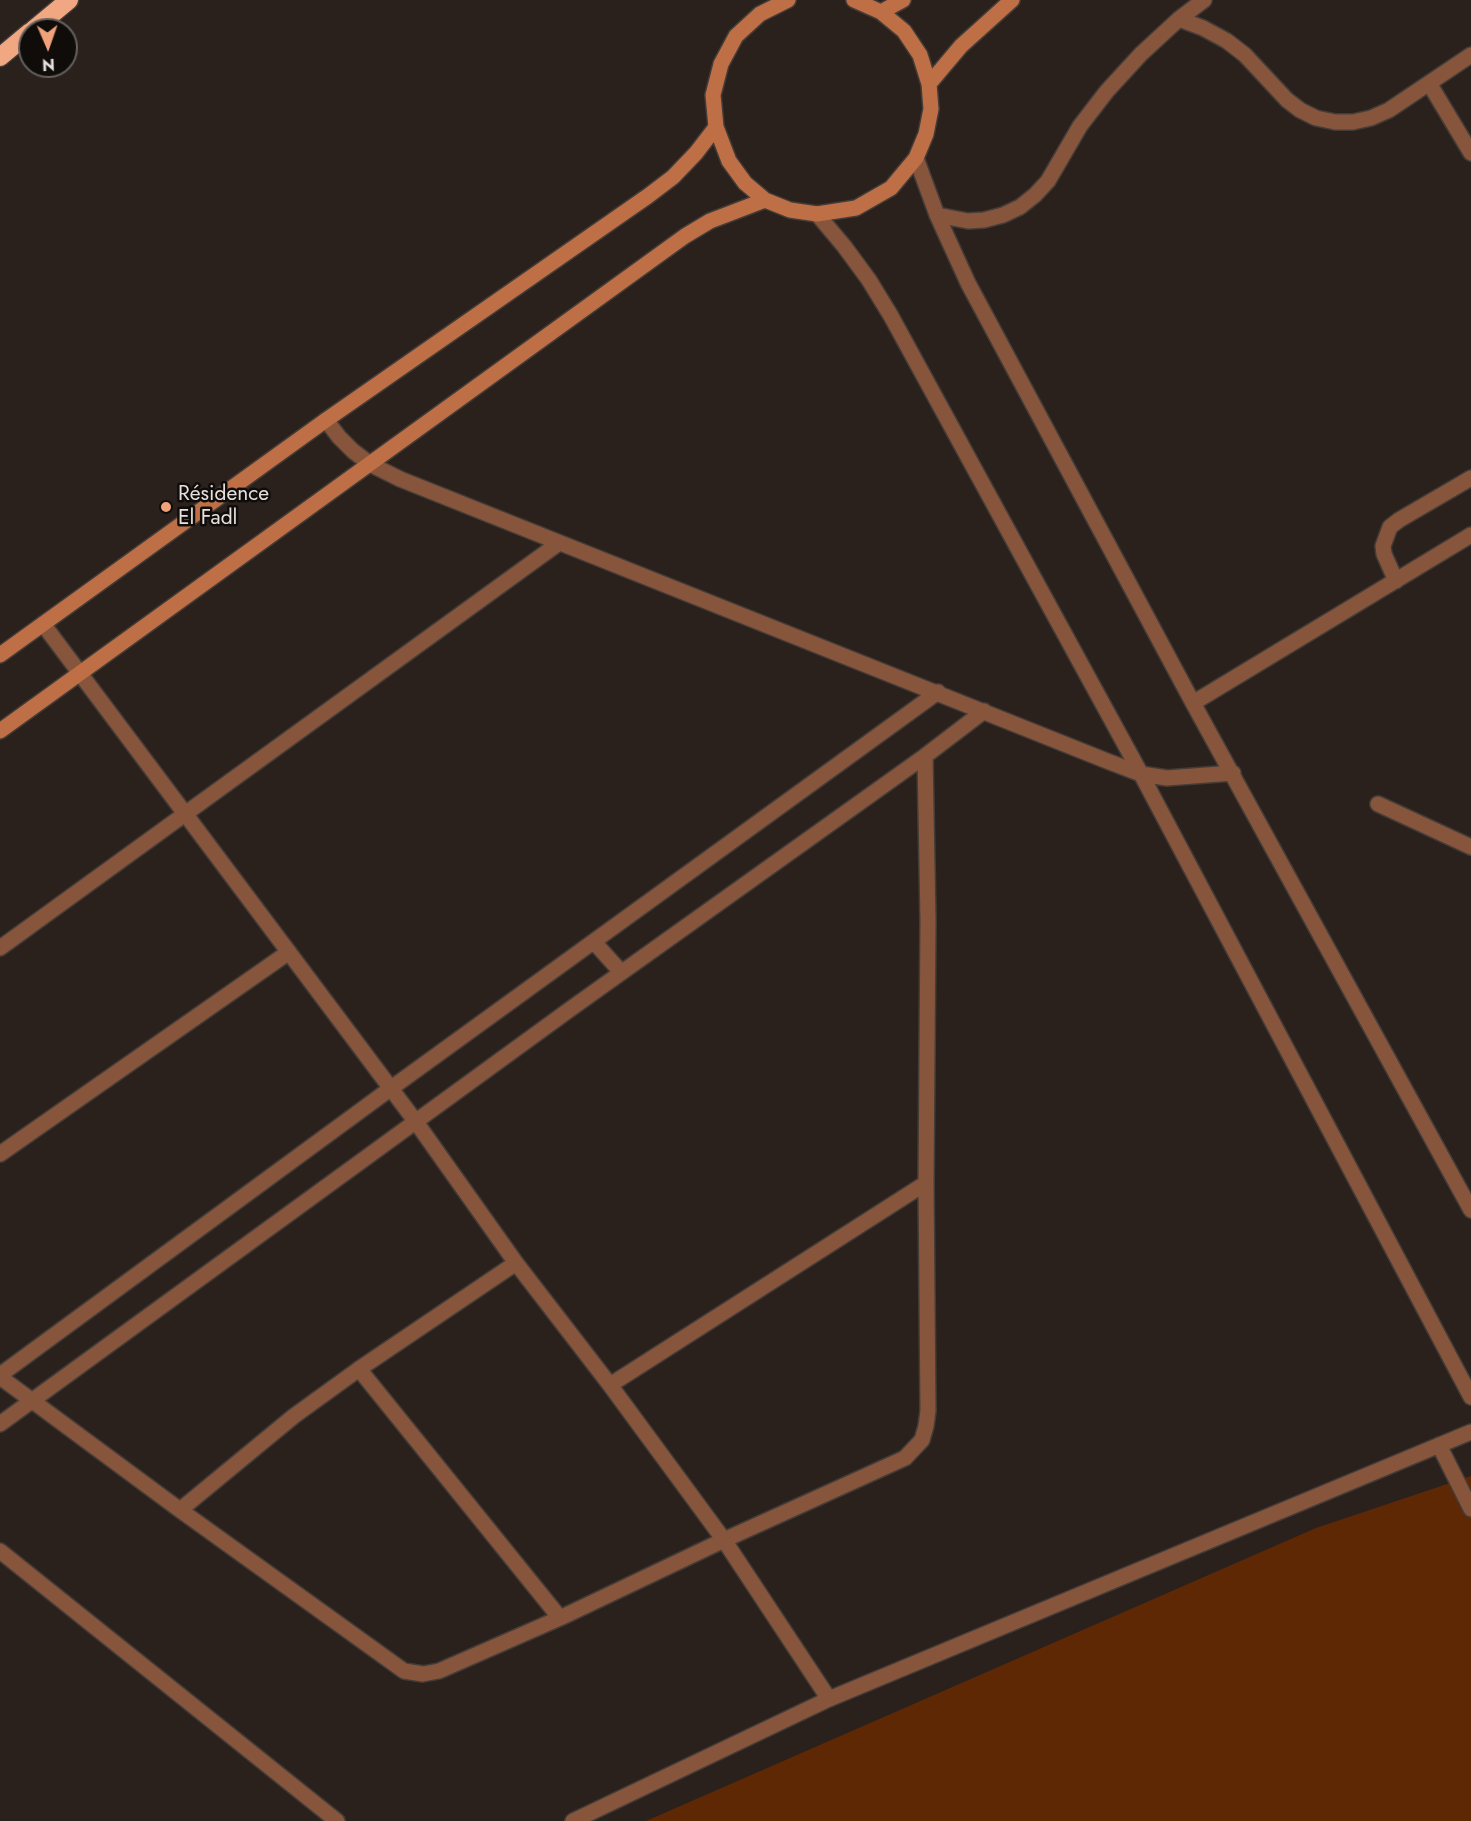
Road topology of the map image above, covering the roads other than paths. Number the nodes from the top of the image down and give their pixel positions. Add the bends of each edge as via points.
1 (69, 0) edge
2 (788, 0) edge
3 (854, 0) edge
4 (903, 0) edge
5 (1012, 0) edge
6 (1203, 0) edge
7 (881, 12) junction
8 (48, 18) edge
9 (1179, 19) junction
10 (18, 42) edge
11 (1471, 55) edge
12 (0, 57) edge
13 (1429, 83) junction
14 (929, 84) junction
15 (716, 127) junction
16 (1471, 153) edge
17 (916, 158) junction
18 (765, 200) junction
19 (816, 214) junction
20 (937, 215) junction
21 (326, 420) junction
22 (370, 464) junction
23 (1471, 478) edge
24 (1471, 535) edge
25 (559, 543) junction
26 (1396, 581) junction
27 (43, 624) junction
28 (0, 655) edge
29 (80, 673) junction
30 (938, 692) junction
31 (1193, 703) junction
32 (984, 711) junction
33 (0, 731) edge
34 (925, 756) junction
35 (1233, 773) junction
36 (1141, 774) junction
37 (1378, 804) dead end
38 (186, 813) junction
39 (1471, 847) edge
40 (594, 942) junction
41 (0, 948) edge
42 (289, 952) junction
43 (621, 972) junction
44 (390, 1089) junction
45 (416, 1122) junction
46 (0, 1154) edge
47 (926, 1183) junction
48 (1471, 1210) edge
49 (516, 1263) junction
50 (359, 1369) junction
51 (0, 1376) edge
52 (610, 1384) junction
53 (1471, 1397) edge
54 (32, 1400) junction
55 (0, 1424) edge
56 (1471, 1432) edge
57 (1439, 1445) junction
58 (1471, 1509) edge
59 (180, 1510) junction
60 (724, 1540) junction
61 (0, 1551) edge
62 (560, 1618) junction
63 (829, 1699) junction
64 (337, 1821) edge
65 (573, 1821) edge

1 - 8 highway
2 - 15 street via 760,14 736,36 721,64 713,95
3 - 7 street
4 - 7 street
5 - 14 street via 961,46
6 - 9 street
7 - 14 street via 904,31 915,47
9 - 13 street via 1227,41 1262,71 1287,100 1316,118 1344,122 1371,118
9 - 20 street via 1107,92 1080,126 1048,181 1028,201 984,220
10 - 12 highway
11 - 13 street
13 - 16 street
14 - 17 street via 931,109
15 - 18 street via 729,161 745,183
15 - 21 street via 673,177 648,196
17 - 19 street via 891,188 856,208
17 - 20 street
18 - 19 street via 790,210
18 - 22 street via 710,221 685,236
19 - 36 street via 844,246 891,316
20 - 31 street via 968,283
21 - 22 street
21 - 27 street
22 - 25 street
22 - 29 street
23 - 26 street via 1390,527 1383,546
24 - 26 street
25 - 30 street
25 - 38 street
26 - 31 street
27 - 28 street
27 - 29 street
29 - 33 street
29 - 38 street
30 - 32 street
30 - 40 street
31 - 35 street
32 - 34 street
32 - 36 street
34 - 43 street
34 - 47 street
35 - 36 street via 1167,778
35 - 48 street
36 - 53 street
37 - 39 street
38 - 41 street
38 - 42 street
40 - 43 street
40 - 44 street
42 - 44 street
42 - 46 street
43 - 45 street
44 - 45 street
44 - 51 street
45 - 49 street
45 - 54 street
47 - 52 street
47 - 60 street via 928,1411 922,1440 905,1458
49 - 50 street
49 - 52 street
50 - 59 street via 294,1416
50 - 62 street
51 - 54 street
52 - 60 street
54 - 55 street
54 - 59 street
56 - 57 street
57 - 58 street
57 - 63 street
59 - 62 street via 404,1671 414,1674 440,1671
60 - 62 street
60 - 63 street
61 - 64 street
63 - 65 street

